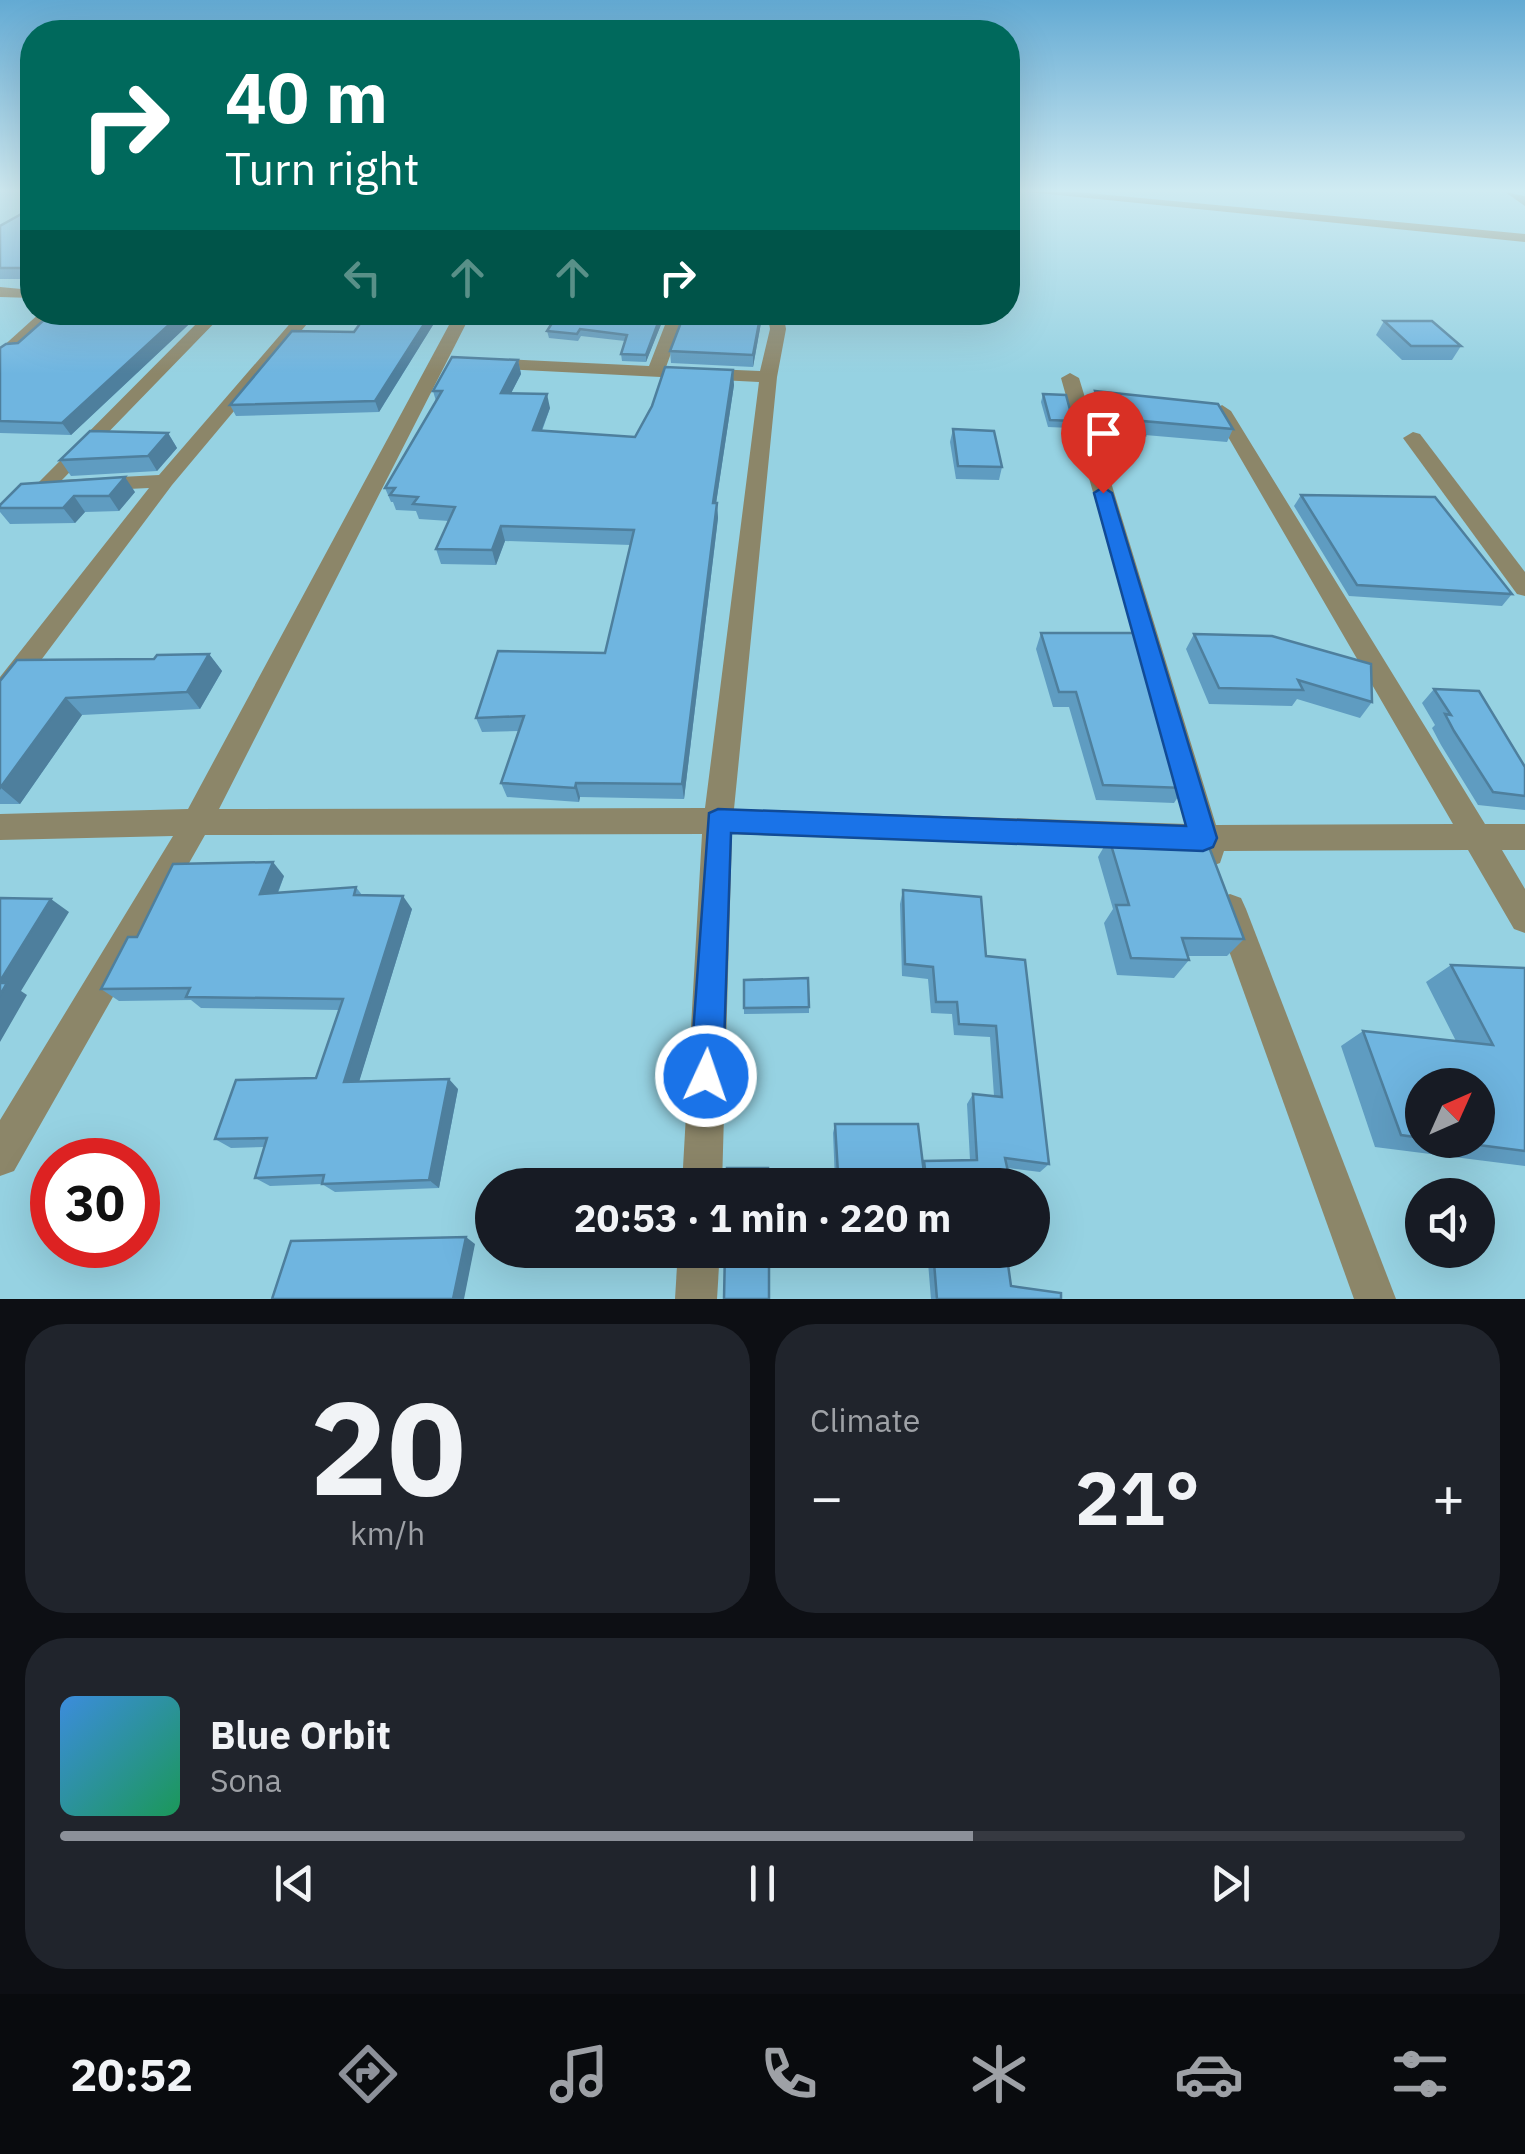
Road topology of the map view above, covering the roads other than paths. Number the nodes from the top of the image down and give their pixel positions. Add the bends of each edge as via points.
1 (37, 325) edge
2 (204, 325) edge
3 (298, 325) edge
4 (457, 325) edge
5 (673, 325) edge
6 (777, 325) edge
7 (0, 358) edge
8 (438, 362) junction
9 (656, 370) junction
10 (768, 377) junction
11 (1070, 378) dead end
12 (1222, 411) edge
13 (1413, 438) dead end
14 (166, 482) junction
15 (1525, 588) edge
16 (0, 696) edge
17 (718, 821) junction
18 (198, 822) junction
19 (0, 827) edge
20 (1203, 838) junction
21 (1525, 838) edge
22 (1481, 841) junction
23 (1525, 918) edge
24 (0, 1156) edge
25 (703, 1168) edge
26 (697, 1268) edge
27 (696, 1299) edge
28 (1375, 1299) edge

1 - 7 street
2 - 14 street via 44,487
3 - 14 street
4 - 8 street
5 - 9 street
6 - 10 street
8 - 9 street
8 - 18 street
9 - 10 street
10 - 17 street
11 - 20 street
12 - 22 street
13 - 15 street
14 - 16 street
17 - 18 street
17 - 20 street
17 - 25 street
18 - 19 street
18 - 24 street
20 - 22 street
20 - 28 street
21 - 22 street
22 - 23 street
26 - 27 street

